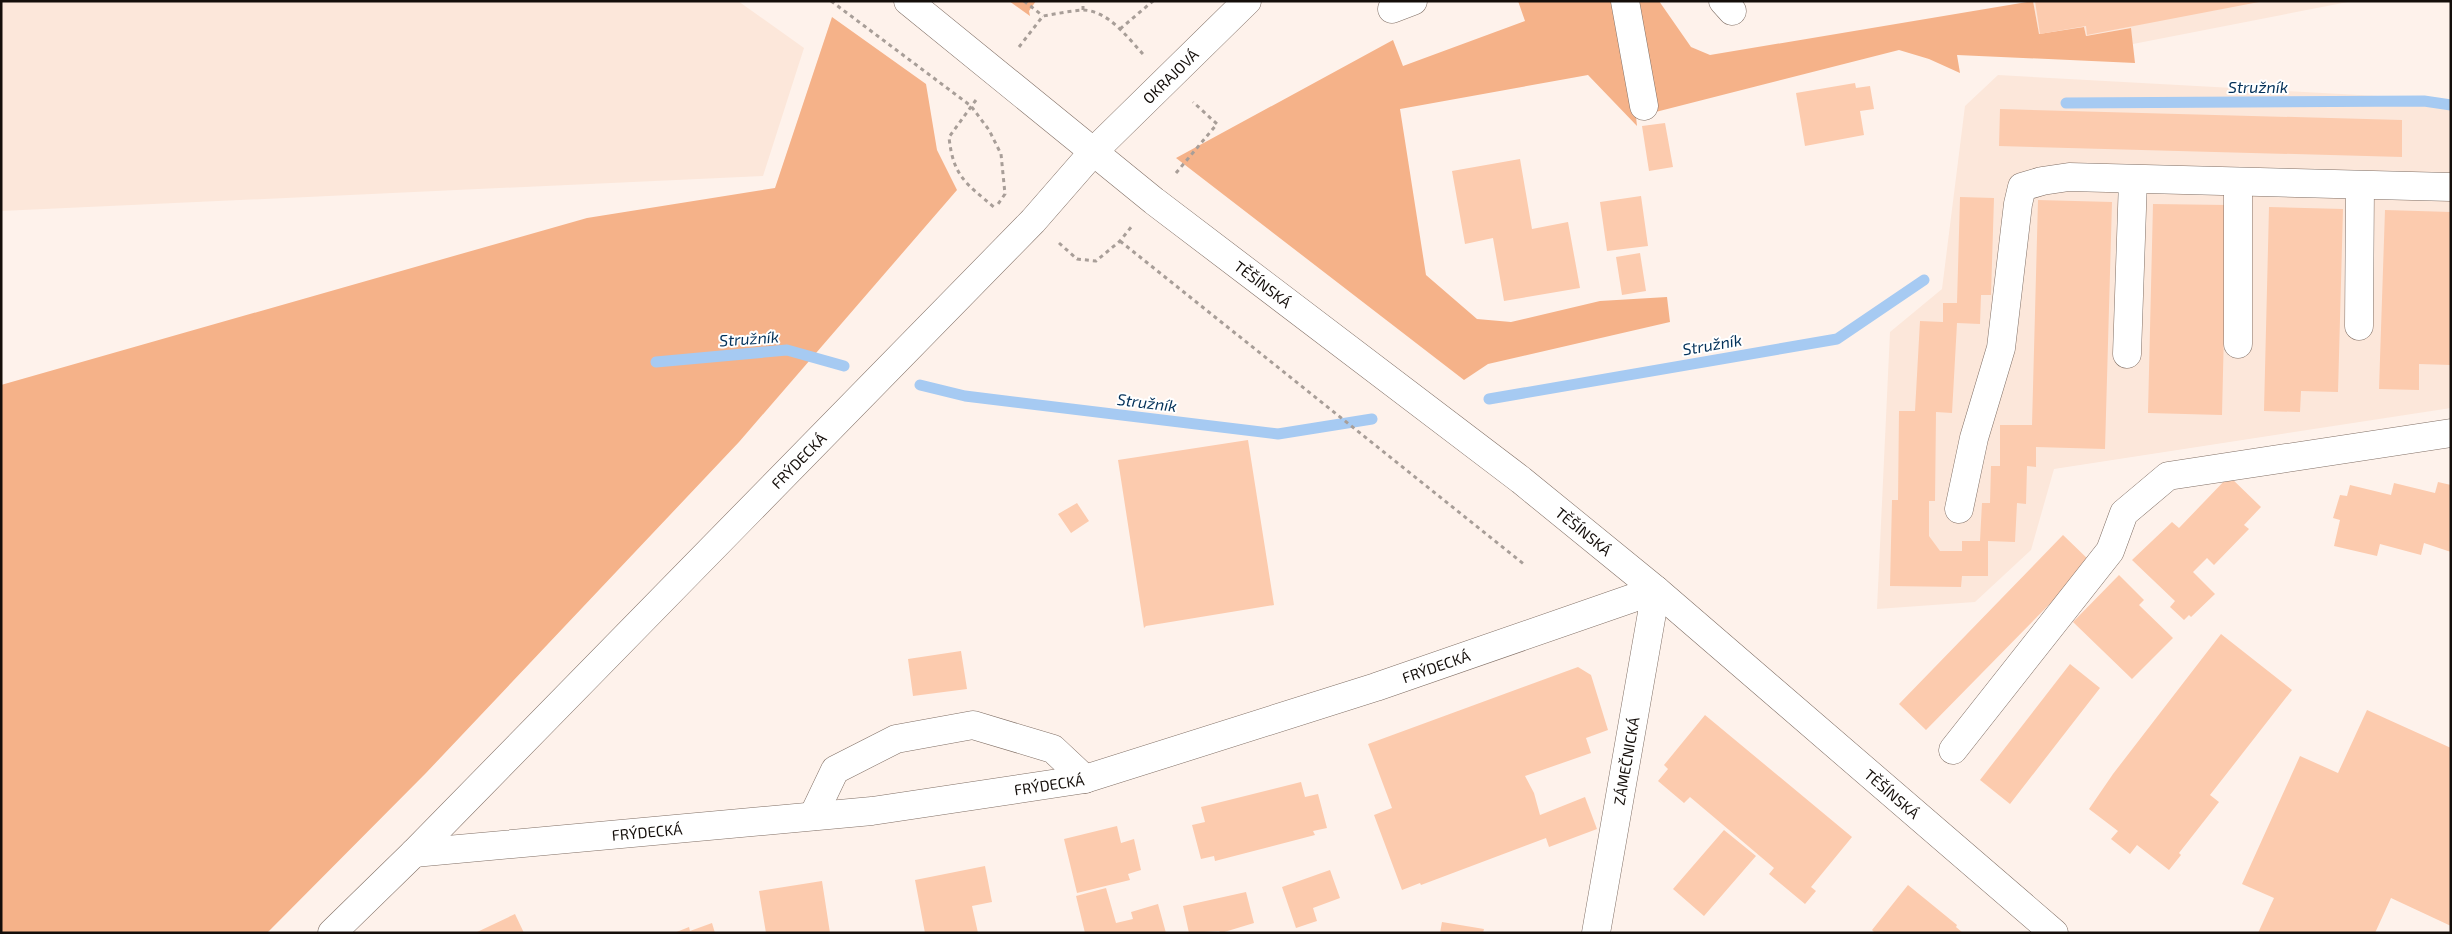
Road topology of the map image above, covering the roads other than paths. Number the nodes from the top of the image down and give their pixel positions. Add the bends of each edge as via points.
1 (908, 1) edge
2 (1247, 1) edge
3 (1625, 1) edge
4 (1644, 106) dead end
5 (1094, 151) junction
6 (2133, 180) junction
7 (2238, 183) junction
8 (2360, 186) junction
9 (2451, 187) edge
10 (2360, 326) dead end
11 (2238, 344) dead end
12 (2127, 354) dead end
13 (2451, 433) edge
14 (1959, 509) dead end
15 (1656, 590) junction
16 (1953, 750) dead end
17 (1085, 779) junction
18 (813, 816) junction
19 (414, 852) junction
20 (332, 933) edge
21 (1596, 933) edge
22 (2054, 933) edge

1 - 5 street, TĚŠÍNSKÁ
2 - 5 street, OKRAJOVÁ
3 - 4 street
5 - 15 street, TĚŠÍNSKÁ via 1154,201 1522,480
5 - 19 street, FRÝDECKÁ via 1033,221
6 - 7 street
6 - 12 street
6 - 14 street via 2069,177 2022,187 2001,348 1974,438
7 - 8 street
7 - 11 street
8 - 9 street
8 - 10 street
13 - 16 street via 2168,476 2124,513 2110,551
15 - 17 street, FRÝDECKÁ via 1376,687
15 - 21 street, ZÁMEČNICKÁ
15 - 22 street, TĚŠÍNSKÁ
17 - 18 street, FRÝDECKÁ via 872,811
17 - 18 street via 1053,749 973,725 896,739 834,770
18 - 19 street, FRÝDECKÁ
19 - 20 street, FRÝDECKÁ

